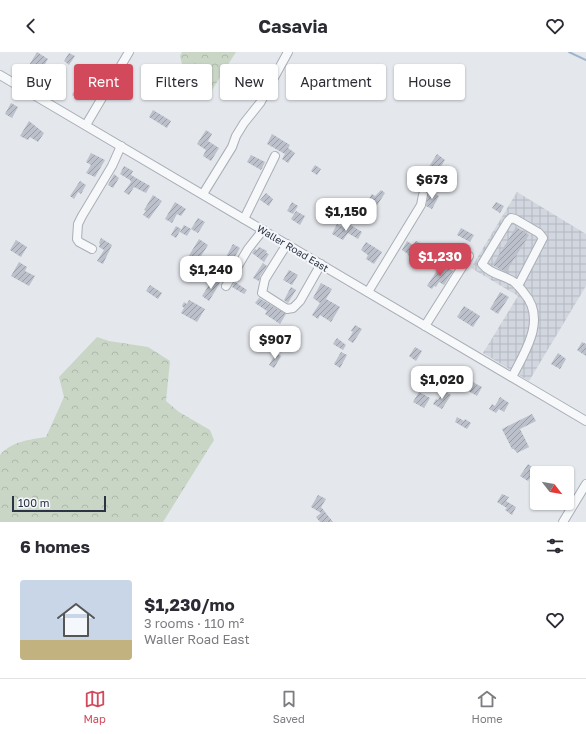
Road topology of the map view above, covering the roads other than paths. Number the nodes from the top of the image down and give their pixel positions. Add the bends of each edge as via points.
1 (128, 52) edge
2 (288, 52) edge
3 (0, 74) edge
4 (86, 125) junction
5 (121, 146) junction
6 (275, 156) dead end
7 (203, 194) junction
8 (423, 195) dead end
9 (244, 219) junction
10 (263, 230) junction
11 (287, 244) junction
12 (92, 249) dead end
13 (469, 256) dead end
14 (321, 264) junction
15 (226, 286) dead end
16 (518, 286) junction
17 (368, 292) junction
18 (425, 326) junction
19 (512, 377) junction
20 (586, 421) edge
21 (586, 484) edge
22 (563, 522) edge

1 - 4 street
2 - 7 street via 260,103 244,123
3 - 4 street, Waller Road East
4 - 5 street, Waller Road East
5 - 7 street, Waller Road East
5 - 12 street via 78,224 77,239
6 - 9 street
7 - 9 street, Waller Road East
8 - 17 street via 421,204
9 - 10 street, Waller Road East
10 - 11 street, Waller Road East
10 - 15 street via 248,249
11 - 14 street, Waller Road East
11 - 14 street via 265,279 262,293 287,309 293,308 300,301
13 - 18 street
14 - 17 street, Waller Road East
16 - 16 street via 482,264 511,218 539,233 543,238
16 - 19 street via 530,300 534,311 534,327
17 - 18 street, Waller Road East
18 - 19 street, Waller Road East
19 - 20 street, Waller Road East
21 - 22 street

